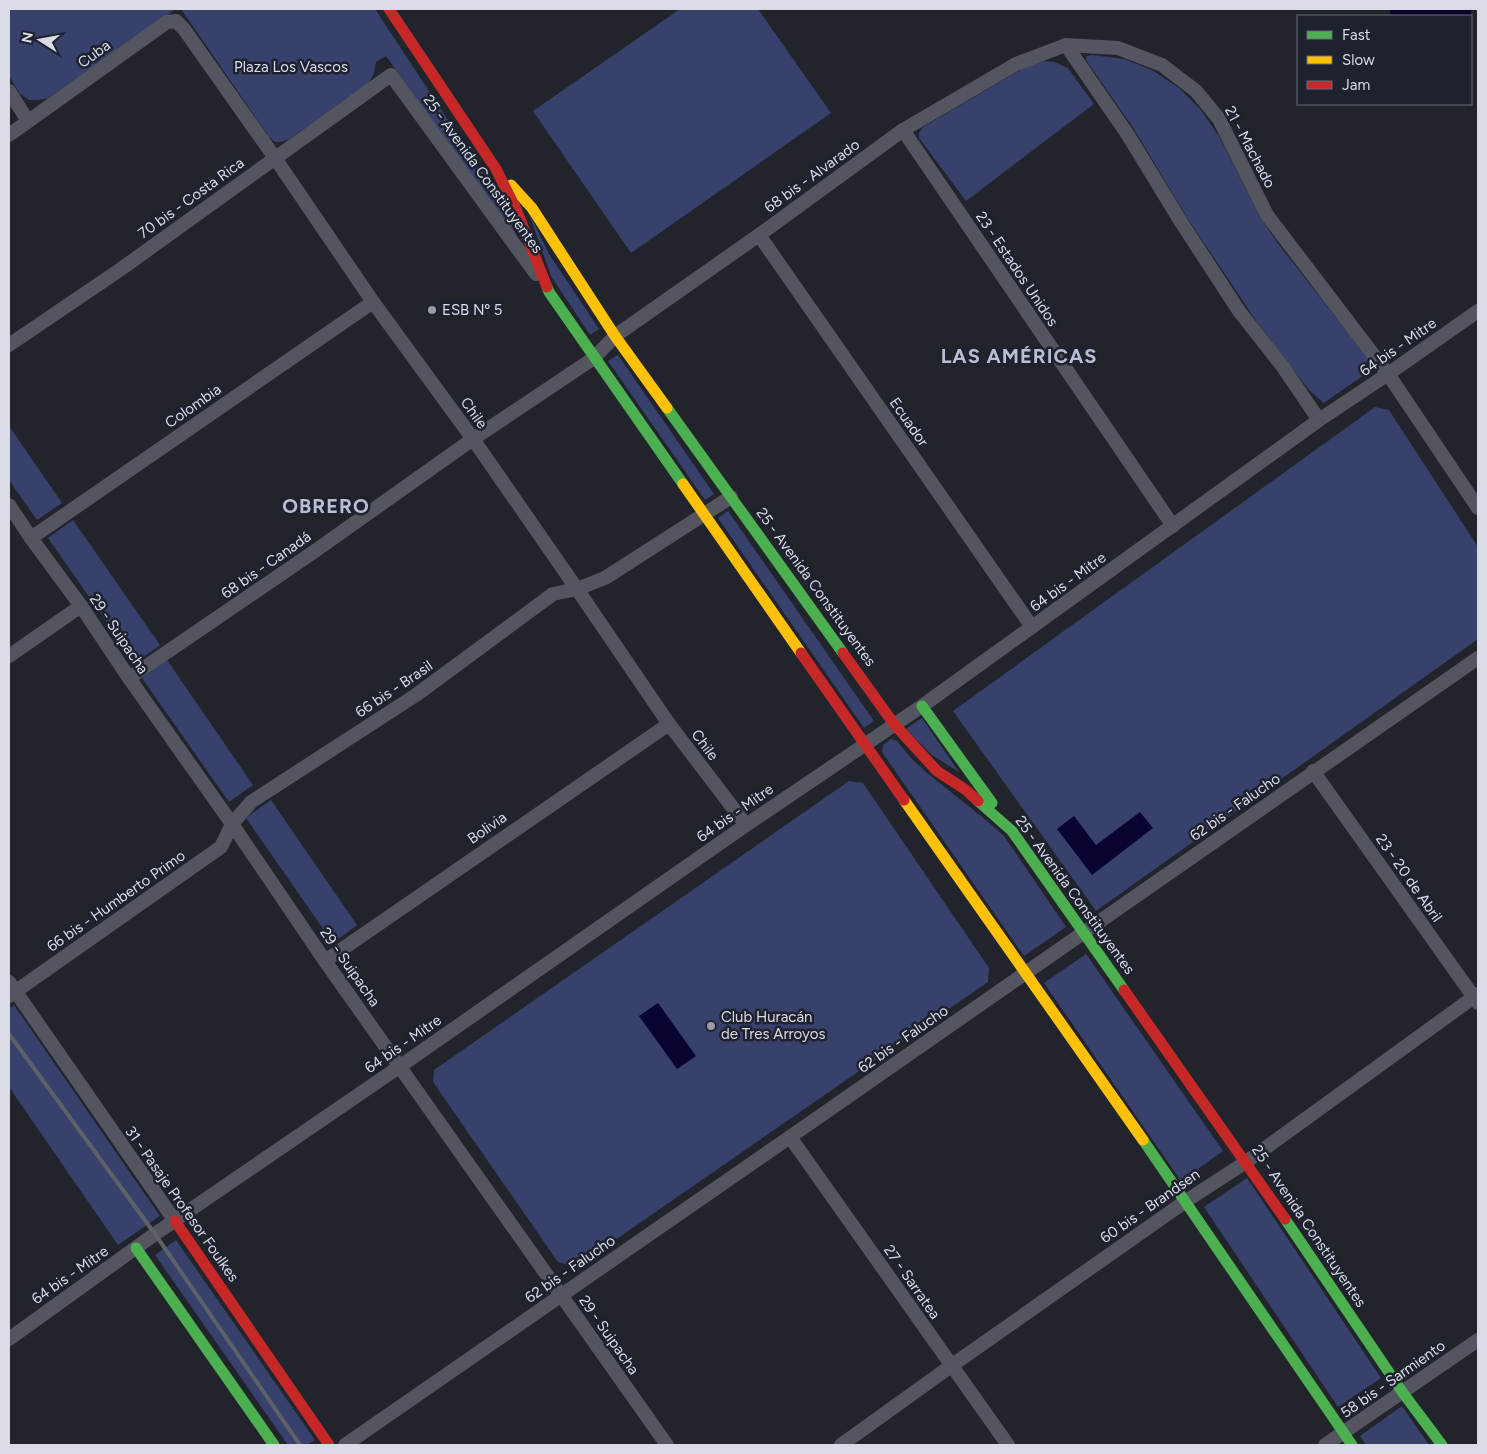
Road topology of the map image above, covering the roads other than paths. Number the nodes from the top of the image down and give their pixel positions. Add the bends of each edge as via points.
1 (389, 9) edge
2 (176, 21) joint
3 (1066, 45) junction
4 (391, 75) joint
5 (9, 91) edge
6 (28, 121) junction
7 (903, 130) junction
8 (9, 135) edge
9 (275, 158) junction
10 (496, 169) junction
11 (759, 235) junction
12 (549, 292) junction
13 (373, 302) junction
14 (1478, 311) edge
15 (615, 336) junction
16 (9, 345) edge
17 (594, 358) junction
18 (1388, 374) junction
19 (1319, 420) junction
20 (473, 439) junction
21 (732, 497) junction
22 (9, 504) edge
23 (1478, 508) edge
24 (704, 515) junction
25 (1173, 526) junction
26 (31, 538) junction
27 (577, 589) junction
28 (81, 606) junction
29 (1032, 627) junction
30 (9, 656) edge
31 (1478, 658) edge
32 (129, 678) junction
33 (922, 706) junction
34 (669, 724) junction
35 (894, 724) junction
36 (865, 744) junction
37 (1313, 771) junction
38 (232, 824) junction
39 (746, 825) junction
40 (1012, 831) junction
41 (1084, 933) junction
42 (325, 961) junction
43 (1025, 973) junction
44 (11, 990) edge
45 (1477, 998) edge
46 (399, 1067) junction
47 (790, 1137) junction
48 (1246, 1162) junction
49 (1186, 1201) junction
50 (175, 1221) junction
51 (136, 1248) junction
52 (561, 1295) junction
53 (9, 1338) edge
54 (1478, 1340) edge
55 (951, 1366) junction
56 (1403, 1393) junction
57 (1343, 1433) junction
58 (274, 1445) edge
59 (329, 1445) edge
60 (345, 1445) edge
61 (667, 1445) edge
62 (841, 1445) edge
63 (1008, 1445) edge
64 (1325, 1445) edge
65 (1352, 1445) edge
66 (1442, 1445) edge

1 - 10 main road, 25 - Avenida Constituyentes
2 - 6 street, Cuba via 167,22
2 - 9 street, Chile
3 - 7 street, 68 bis - Alvarado via 1016,64
3 - 18 street, 21 - Machado via 1118,48 1162,65 1196,90 1219,119 1268,215
3 - 19 street via 1128,135 1239,311
4 - 9 street, 70 bis - Costa Rica
4 - 12 street, 25 - Avenida Constituyentes
5 - 6 street
6 - 8 street, Cuba
7 - 11 street, 68 bis - Alvarado
7 - 25 street, 23 - Estados Unidos
9 - 13 street, Chile
9 - 16 street, 70 bis - Costa Rica
10 - 12 main road, 25 - Avenida Constituyentes via 516,209
10 - 15 main road, 25 - Avenida Constituyentes via 532,208
11 - 15 street, 68 bis - Alvarado
11 - 29 street, Ecuador
12 - 17 main road, 25 - Avenida Constituyentes
13 - 20 street, Chile
13 - 26 street, Colombia
14 - 18 street, 64 bis - Mitre
15 - 17 street, 68 bis - Alvarado
15 - 21 main road, 25 - Avenida Constituyentes
17 - 20 street, 68 bis - Canadá
17 - 24 main road, 25 - Avenida Constituyentes
18 - 19 street, 64 bis - Mitre
18 - 23 street, 21 - Machado
19 - 25 street, 64 bis - Mitre
20 - 27 street, Chile
20 - 32 street, 68 bis - Canadá
21 - 24 street
21 - 35 main road, 25 - Avenida Constituyentes
22 - 26 street, 29 - Suipacha
24 - 27 street via 605,578
24 - 36 main road, 25 - Avenida Constituyentes
25 - 29 street, 64 bis - Mitre
26 - 28 street, 29 - Suipacha
27 - 34 street, Chile
27 - 38 street, 66 bis - Brasil via 552,594 416,695 251,802
28 - 30 street
28 - 32 street, 29 - Suipacha
29 - 33 street, 64 bis - Mitre
31 - 37 street, 62 bis - Falucho
32 - 38 street, 29 - Suipacha
33 - 35 street, 64 bis - Mitre
33 - 40 main road
34 - 39 street, Chile
34 - 42 street, Bolivia
35 - 36 street, 64 bis - Mitre
35 - 40 main road, 25 - Avenida Constituyentes via 937,771 966,790
36 - 39 street, 64 bis - Mitre
36 - 43 main road, 25 - Avenida Constituyentes
37 - 41 street, 62 bis - Falucho
37 - 45 street, 23 - 20 de Abril
38 - 42 street, 29 - Suipacha
38 - 44 street, 66 bis - Humberto Primo via 221,847
39 - 46 street, 64 bis - Mitre
40 - 41 main road, 25 - Avenida Constituyentes
41 - 43 street, 62 bis - Falucho
41 - 48 main road, 25 - Avenida Constituyentes
42 - 46 street, 29 - Suipacha
43 - 47 street, 62 bis - Falucho
43 - 49 main road, 25 - Avenida Constituyentes
44 - 50 street, 31 - Pasaje Profesor Foulkes
45 - 48 street, 60 bis - Brandsen
46 - 50 street, 64 bis - Mitre
46 - 52 street, 29 - Suipacha
47 - 52 street, 62 bis - Falucho
47 - 55 street, 27 - Sarratea
48 - 49 street, 60 bis - Brandsen
48 - 56 main road, 25 - Avenida Constituyentes
49 - 55 street, 60 bis - Brandsen
49 - 57 main road, 25 - Avenida Constituyentes
50 - 51 street, 64 bis - Mitre
50 - 59 main road, 31 - Pasaje Profesor Foulkes
51 - 53 street, 64 bis - Mitre
51 - 58 main road
52 - 60 street, 62 bis - Falucho
52 - 61 street, 29 - Suipacha
54 - 56 street, 58 bis - Sarmiento
55 - 62 street, 60 bis - Brandsen
55 - 63 street, 27 - Sarratea
56 - 57 street, 58 bis - Sarmiento
56 - 66 main road, 25 - Avenida Constituyentes
57 - 64 street, 58 bis - Sarmiento
57 - 65 main road, 25 - Avenida Constituyentes

